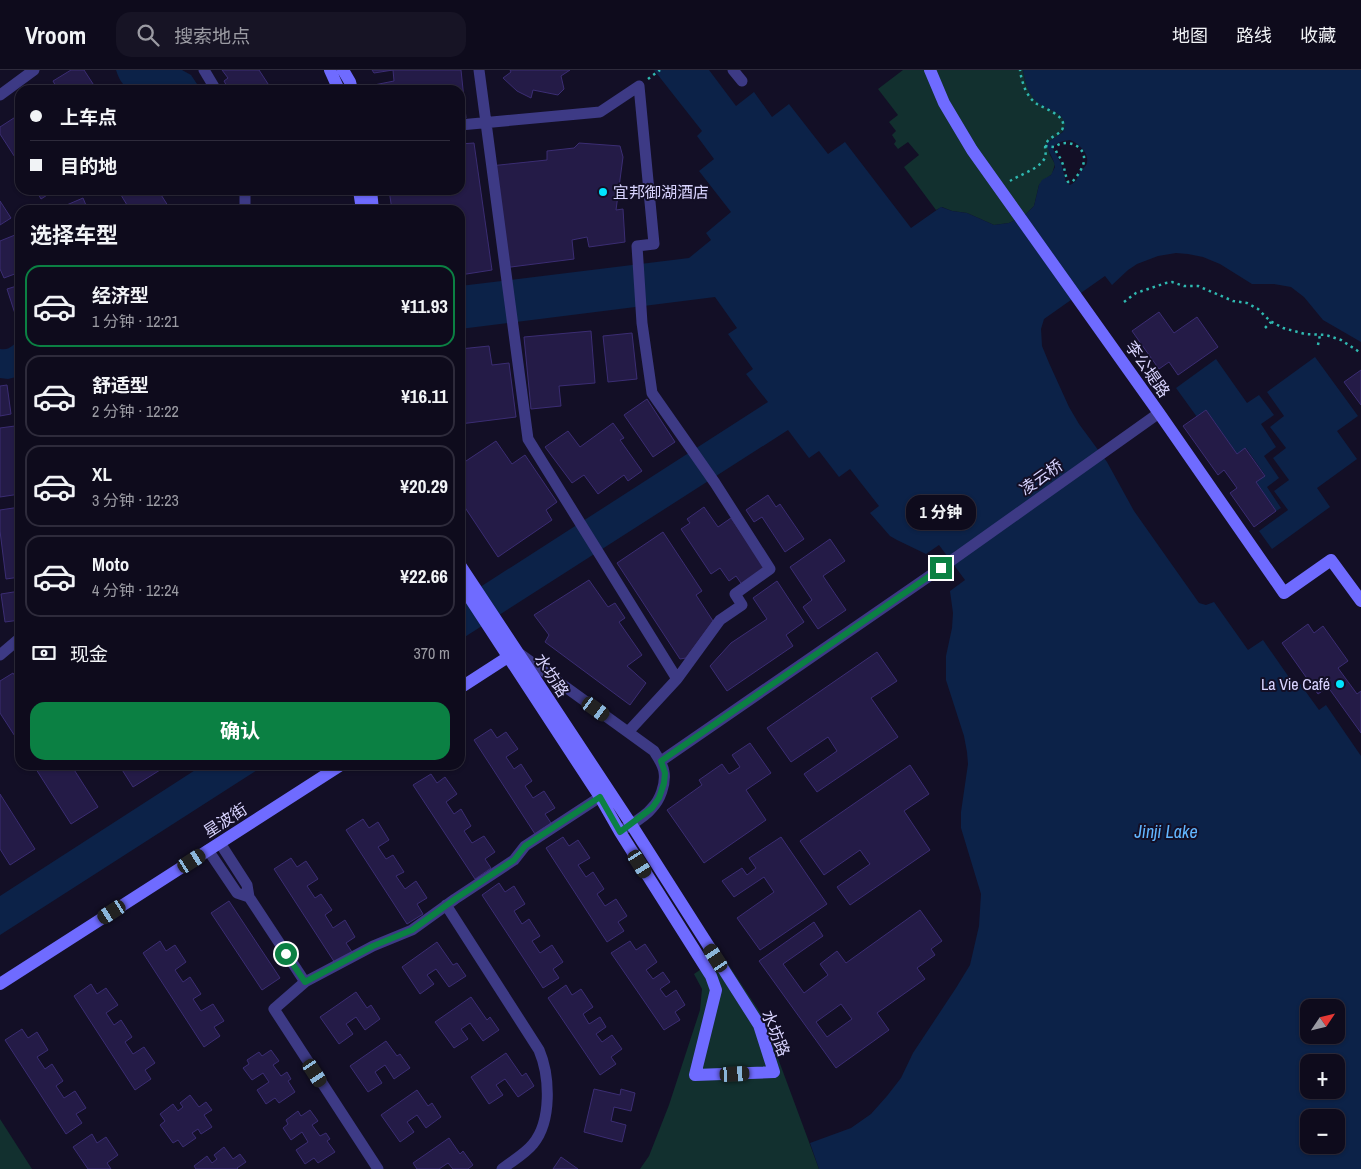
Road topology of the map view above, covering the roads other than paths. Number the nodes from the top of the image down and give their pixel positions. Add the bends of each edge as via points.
1 (34, 70) edge
2 (204, 70) edge
3 (330, 70) edge
4 (343, 70) edge
5 (479, 70) edge
6 (733, 70) edge
7 (930, 70) edge
8 (742, 81) dead end
9 (213, 85) edge
10 (337, 85) edge
11 (351, 85) edge
12 (0, 95) edge
13 (486, 122) junction
14 (465, 125) edge
15 (1159, 413) junction
16 (465, 584) edge
17 (1361, 602) edge
18 (15, 642) edge
19 (1, 654) edge
20 (512, 654) junction
21 (677, 679) junction
22 (465, 685) edge
23 (628, 732) junction
24 (661, 761) junction
25 (333, 770) edge
26 (600, 797) junction
27 (626, 828) junction
28 (220, 843) junction
29 (208, 850) junction
30 (249, 897) junction
31 (446, 905) junction
32 (305, 982) junction
33 (0, 984) edge
34 (378, 1169) edge
35 (502, 1169) edge

1 - 12 street
2 - 9 street
3 - 10 street
4 - 11 street
5 - 13 street
6 - 8 street
7 - 15 street, 李公堤路 via 944,103 972,150
13 - 14 street
13 - 21 street via 528,438
13 - 21 street via 600,112 639,86 654,244 636,246 652,393 770,570 735,594 742,605 720,620
15 - 17 street, 李公堤路 via 1284,593 1331,560
15 - 24 street, 凌云桥
16 - 20 street, 水坊路
18 - 19 street
20 - 22 street
20 - 23 street
20 - 26 street, 水坊路
20 - 27 street, 水坊路
21 - 23 street
23 - 24 street via 654,751
24 - 27 street via 665,773 659,798 652,808
25 - 28 street, 星波街
26 - 27 street, 水坊路
26 - 31 street via 525,846 514,860
27 - 27 street, 水坊路 via 715,985 696,1075 774,1072 759,1024
28 - 29 street, 星波街
28 - 30 street via 247,885
29 - 30 street via 236,893
29 - 33 street, 星波街
30 - 32 street
31 - 32 street via 412,930 373,946
31 - 35 street via 539,1050 545,1070 546,1113 538,1137 532,1146
32 - 34 street via 274,1009

